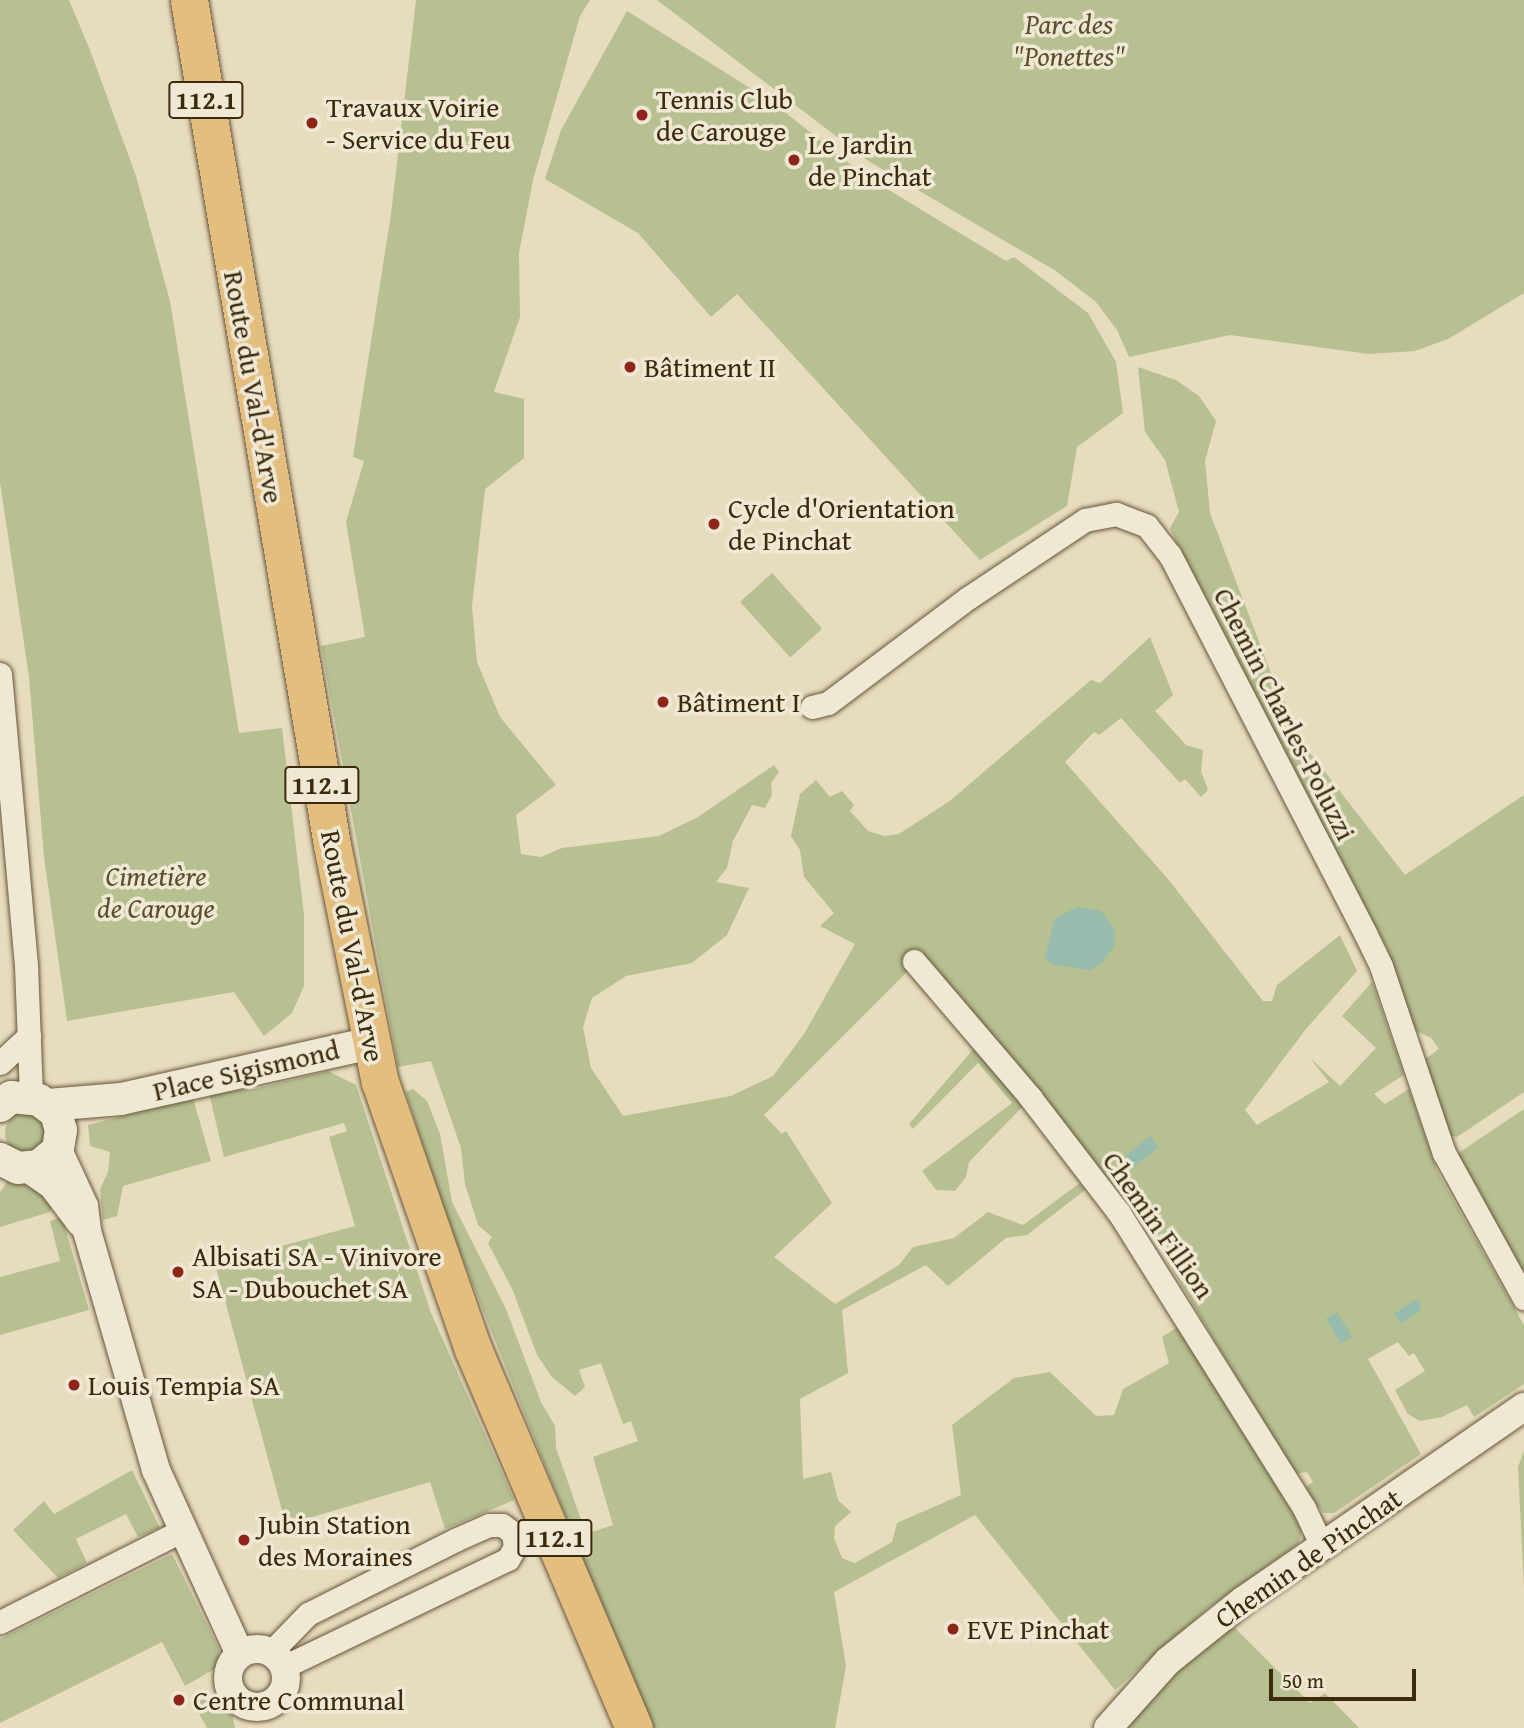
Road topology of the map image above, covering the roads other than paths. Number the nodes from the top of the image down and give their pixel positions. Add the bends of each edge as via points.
1 (189, 0) edge
2 (0, 674) edge
3 (812, 707) dead end
4 (8, 841) edge
5 (914, 961) dead end
6 (29, 1036) junction
7 (371, 1042) junction
8 (0, 1063) edge
9 (30, 1111) edge
10 (9, 1166) edge
11 (87, 1231) junction
12 (1524, 1298) edge
13 (1524, 1406) edge
14 (183, 1530) junction
15 (1322, 1546) junction
16 (0, 1622) edge
17 (239, 1651) junction
18 (277, 1659) junction
19 (256, 1718) edge
20 (634, 1728) edge
21 (1108, 1728) edge

1 - 7 main road, Route du Val-d'Arve / 112.1 via 332,845
2 - 4 street
3 - 12 street, Chemin Charles-Poluzzi via 828,703 968,598 1085,520 1116,514 1147,526 1170,555 1365,933 1381,966 1444,1153
4 - 6 street
5 - 15 street, Chemin Fillion via 1030,1097 1119,1213 1297,1496
6 - 8 street
6 - 9 street
7 - 9 main road, Place Sigismond via 121,1099
7 - 20 main road, Route du Val-d'Arve / 112.1 via 402,1153 473,1349
9 - 10 main road, Place Sigismond via 50,1160
9 - 11 street via 85,1206
10 - 11 street via 53,1186
11 - 14 street via 156,1470
13 - 15 street, Chemin de Pinchat
14 - 16 street
14 - 17 street
15 - 21 street, Chemin de Pinchat via 1168,1661
17 - 18 street
17 - 19 street via 230,1664 229,1688
18 - 18 street via 508,1559 515,1547 513,1533 502,1525 489,1525 308,1614
18 - 19 street via 281,1694

